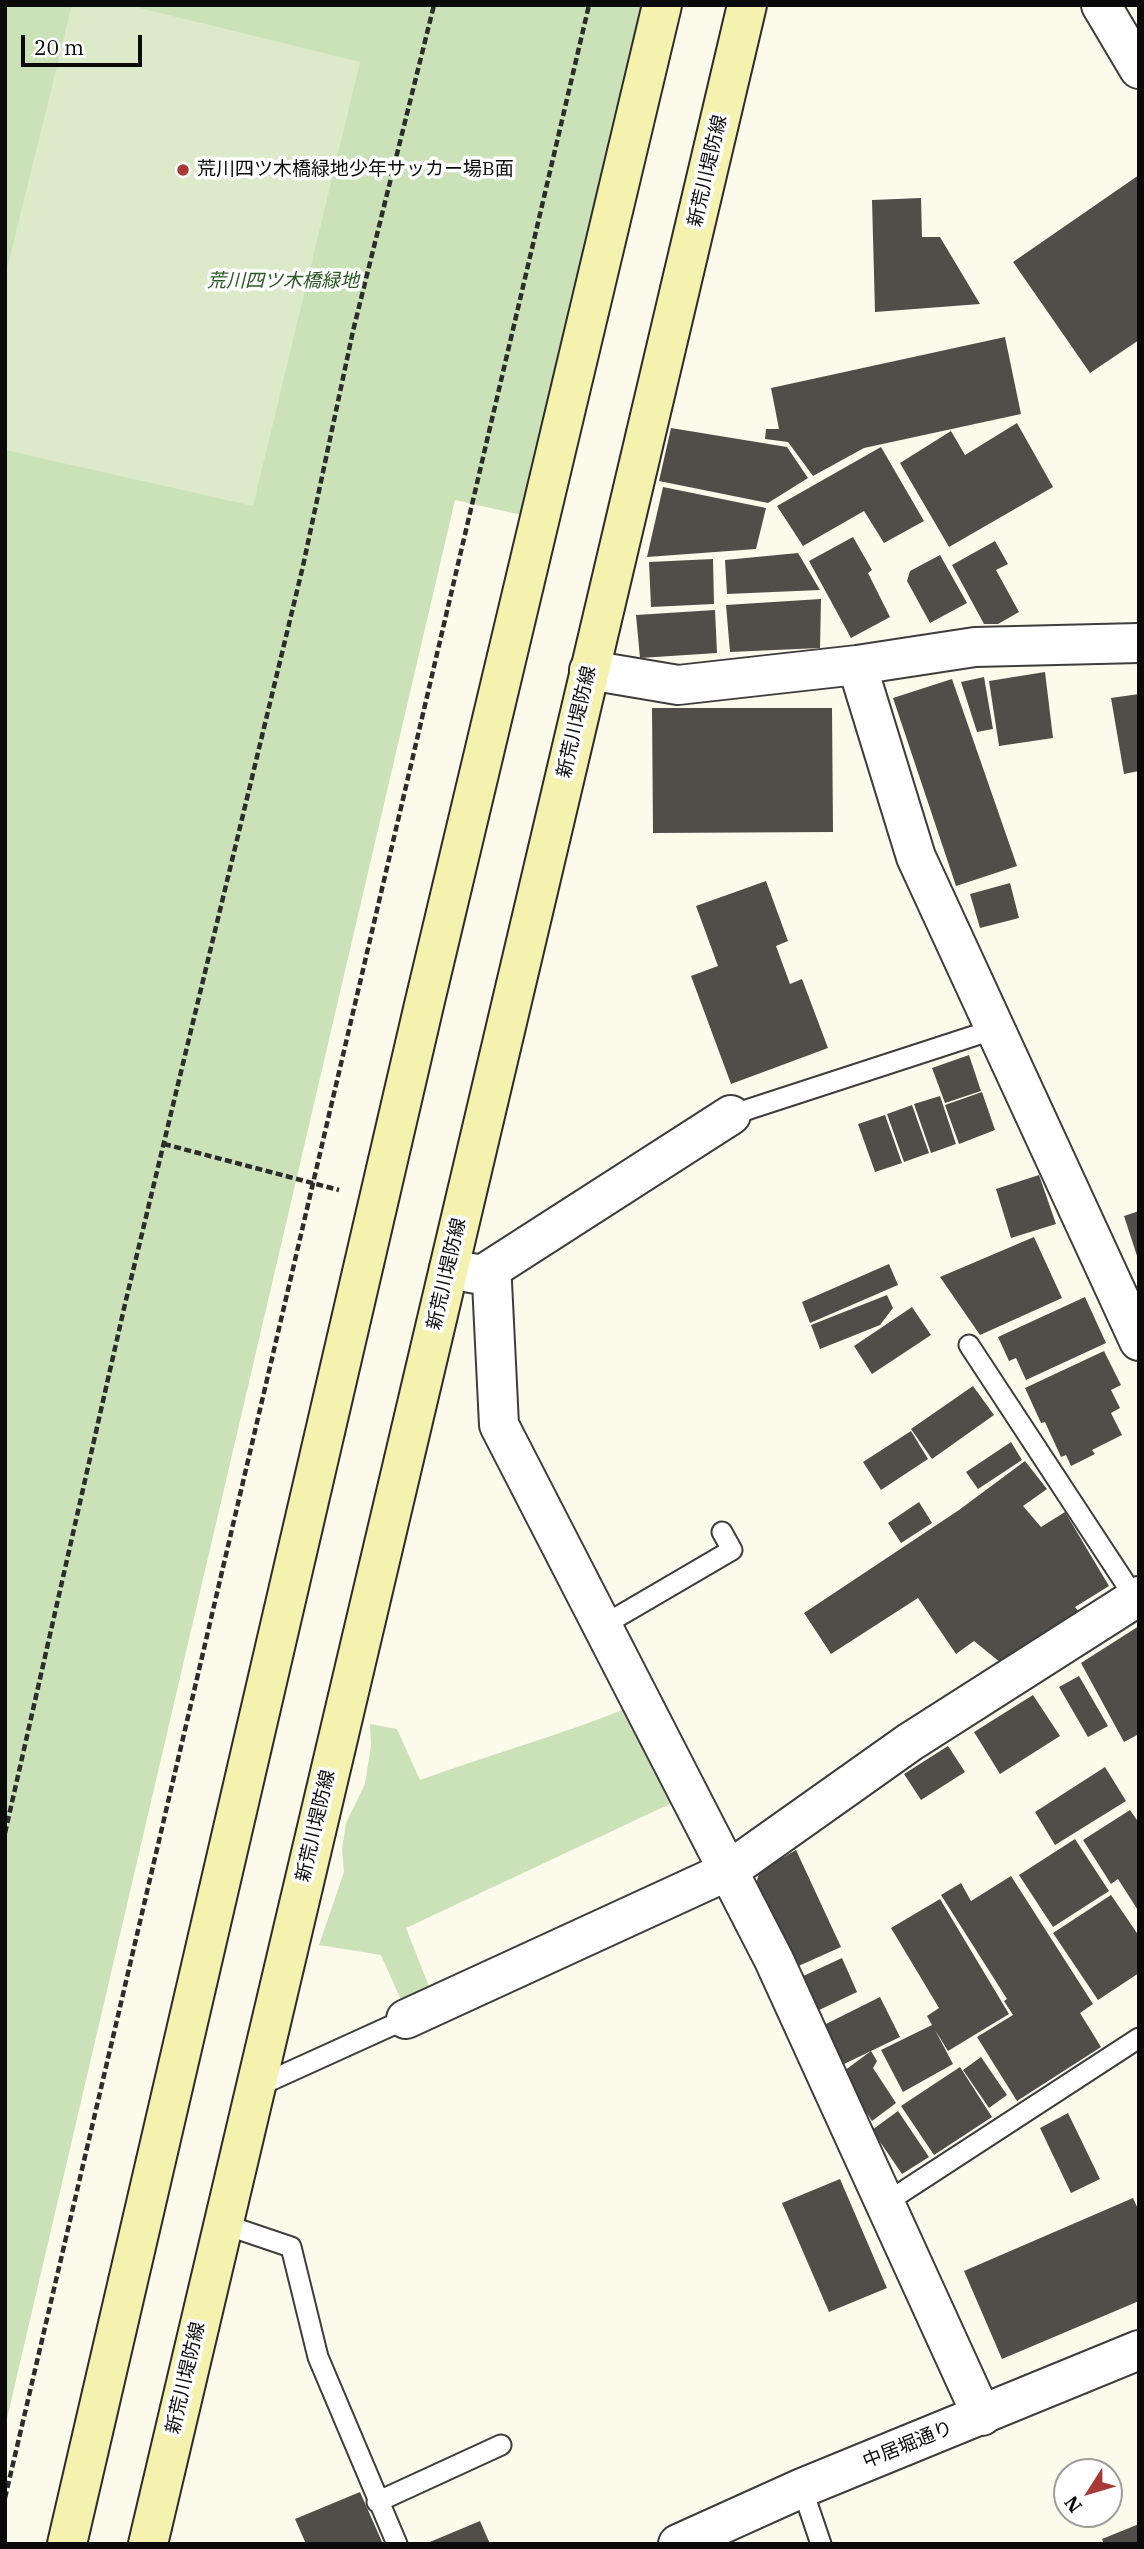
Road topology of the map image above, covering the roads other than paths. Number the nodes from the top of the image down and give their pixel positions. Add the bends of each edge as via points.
1 (662, 5) edge
2 (747, 5) edge
3 (1103, 6) edge
4 (1139, 69) edge
5 (1139, 643) edge
6 (857, 665) junction
7 (589, 670) junction
8 (995, 1029) junction
9 (731, 1115) joint
10 (465, 1272) junction
11 (1139, 1341) edge
12 (969, 1345) dead end
13 (722, 1532) dead end
14 (1137, 1597) edge
15 (602, 1626) junction
16 (728, 1871) junction
17 (407, 2019) joint
18 (1139, 2038) edge
19 (253, 2089) junction
20 (887, 2202) junction
21 (223, 2224) junction
22 (1139, 2350) edge
23 (982, 2416) junction
24 (501, 2445) dead end
25 (802, 2488) junction
26 (377, 2502) junction
27 (67, 2544) edge
28 (148, 2544) edge
29 (397, 2544) edge
30 (678, 2544) edge
31 (821, 2544) edge

1 - 27 main road via 424,1005
2 - 7 main road, 新荒川堤防線
3 - 4 street
5 - 6 street via 975,647
6 - 7 street via 678,685
6 - 8 street via 916,857
7 - 10 main road, 新荒川堤防線
8 - 9 lane
8 - 11 street
9 - 10 street
10 - 15 street via 492,1282 499,1425
10 - 19 main road, 新荒川堤防線
12 - 14 lane
13 - 15 lane via 732,1550
14 - 16 street via 910,1742
15 - 16 street
16 - 17 street
16 - 20 street
17 - 19 lane
18 - 20 lane
19 - 21 main road, 新荒川堤防線
20 - 23 street
21 - 26 lane via 290,2247 318,2357
21 - 28 main road, 新荒川堤防線
22 - 23 street, 中居堀通り
23 - 25 street, 中居堀通り
24 - 26 lane
25 - 30 street, 中居堀通り
25 - 31 lane
26 - 29 lane

